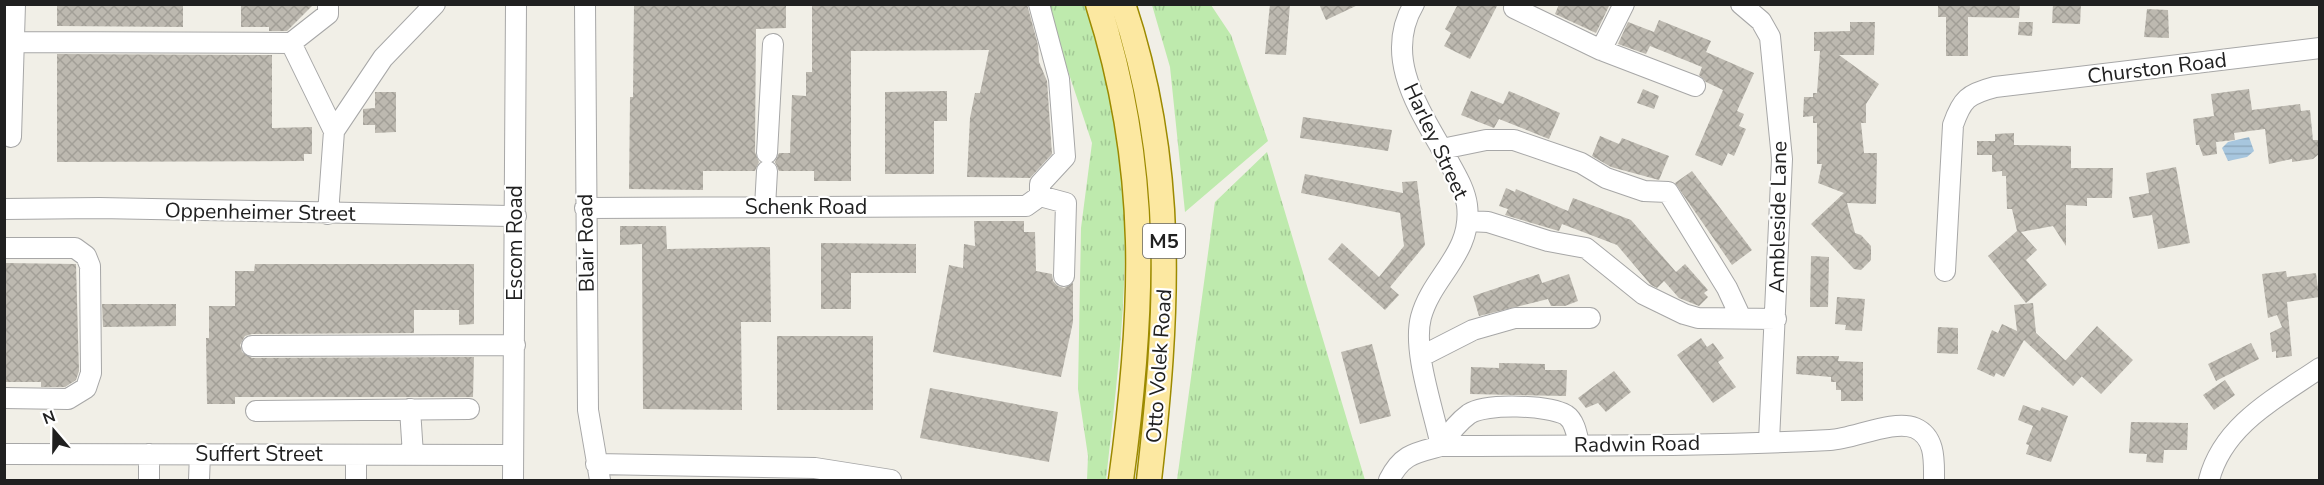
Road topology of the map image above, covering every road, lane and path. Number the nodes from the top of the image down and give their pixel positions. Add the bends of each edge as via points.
1 (15, 4) edge
2 (328, 4) edge
3 (435, 4) edge
4 (516, 4) edge
5 (585, 4) edge
6 (1039, 4) edge
7 (1098, 4) edge
8 (1123, 4) edge
9 (1414, 4) edge
10 (1624, 4) edge
11 (1741, 4) edge
12 (1514, 8) dead end
13 (14, 42) junction
14 (291, 43) junction
15 (773, 44) dead end
16 (2319, 48) edge
17 (1601, 50) junction
18 (1695, 86) dead end
19 (334, 131) junction
20 (11, 137) dead end
21 (1442, 149) junction
22 (1033, 201) junction
23 (765, 207) junction
24 (585, 208) junction
25 (4, 209) edge
26 (328, 214) junction
27 (516, 216) junction
28 (1468, 221) junction
29 (4, 249) edge
30 (1945, 271) dead end
31 (1064, 276) dead end
32 (1590, 318) dead end
33 (1741, 318) junction
34 (1776, 319) junction
35 (515, 345) junction
36 (252, 346) dead end
37 (1422, 356) junction
38 (2319, 368) edge
39 (4, 398) edge
40 (410, 409) junction
41 (469, 409) dead end
42 (256, 411) dead end
43 (1769, 441) junction
44 (1579, 444) junction
45 (1441, 446) junction
46 (4, 454) edge
47 (149, 454) junction
48 (200, 454) junction
49 (356, 455) junction
50 (413, 455) junction
51 (513, 455) junction
52 (598, 472) edge
53 (760, 474) edge
54 (149, 480) edge
55 (199, 480) edge
56 (356, 480) edge
57 (513, 480) edge
58 (891, 480) edge
59 (1121, 480) edge
60 (1149, 480) edge
61 (1389, 480) edge
62 (1934, 480) edge
63 (2209, 480) edge

1 - 13 street
2 - 14 street via 328,14
3 - 19 street via 383,58
4 - 27 street, Escom Road
5 - 24 street, Blair Road
6 - 22 street via 1059,79 1065,157 1040,184
7 - 59 main road, Otto Volek Road / M5 via 1132,144 1138,204 1137,336
8 - 60 main road, Otto Volek Road / M5 via 1146,83 1159,153 1164,214 1166,276
9 - 21 street, Harley Street via 1402,33 1402,68
10 - 17 street
11 - 34 street, Ambleside Lane via 1761,21 1770,37 1782,159
12 - 17 street
13 - 14 street
13 - 20 street
14 - 19 street
15 - 23 street
16 - 30 street, Churston Road via 1995,87 1967,97 1953,125
17 - 18 street
19 - 26 street
21 - 28 street, Harley Street via 1462,186
21 - 33 street via 1486,140 1514,140 1581,163 1606,178 1644,191 1668,192
22 - 23 street, Schenk Road
22 - 31 street, Schenk Road via 1066,202
23 - 24 street, Schenk Road
24 - 52 street, Blair Road via 588,410
25 - 26 street, Oppenheimer Street
26 - 27 street, Oppenheimer Street
27 - 35 street, Escom Road
28 - 33 street via 1488,222 1586,248 1643,294 1684,314 1698,318
28 - 37 street, Harley Street via 1460,250 1421,317
29 - 39 street via 75,248 86,256 90,267 91,373 86,388 68,399
32 - 37 street via 1515,318 1473,330
33 - 34 street
34 - 43 street, Ambleside Lane
35 - 36 street
35 - 51 street, Escom Road
37 - 45 street, Harley Street
38 - 63 street via 2235,431 2219,451
40 - 41 street
40 - 42 street
40 - 50 street
43 - 44 street, Radwin Road
43 - 62 street, Radwin Road via 1833,440 1898,426 1915,428 1935,455
44 - 45 street, Radwin Road
44 - 45 street via 1567,415 1500,407 1470,414
45 - 61 street, Radwin Road via 1410,455 1396,466
46 - 47 street, Suffert Street
47 - 48 street, Suffert Street
47 - 54 street
48 - 49 street, Suffert Street
48 - 55 street
49 - 50 street, Suffert Street
49 - 56 street
50 - 51 street, Suffert Street
51 - 57 street, Escom Road
52 - 53 street
53 - 58 street via 815,468

